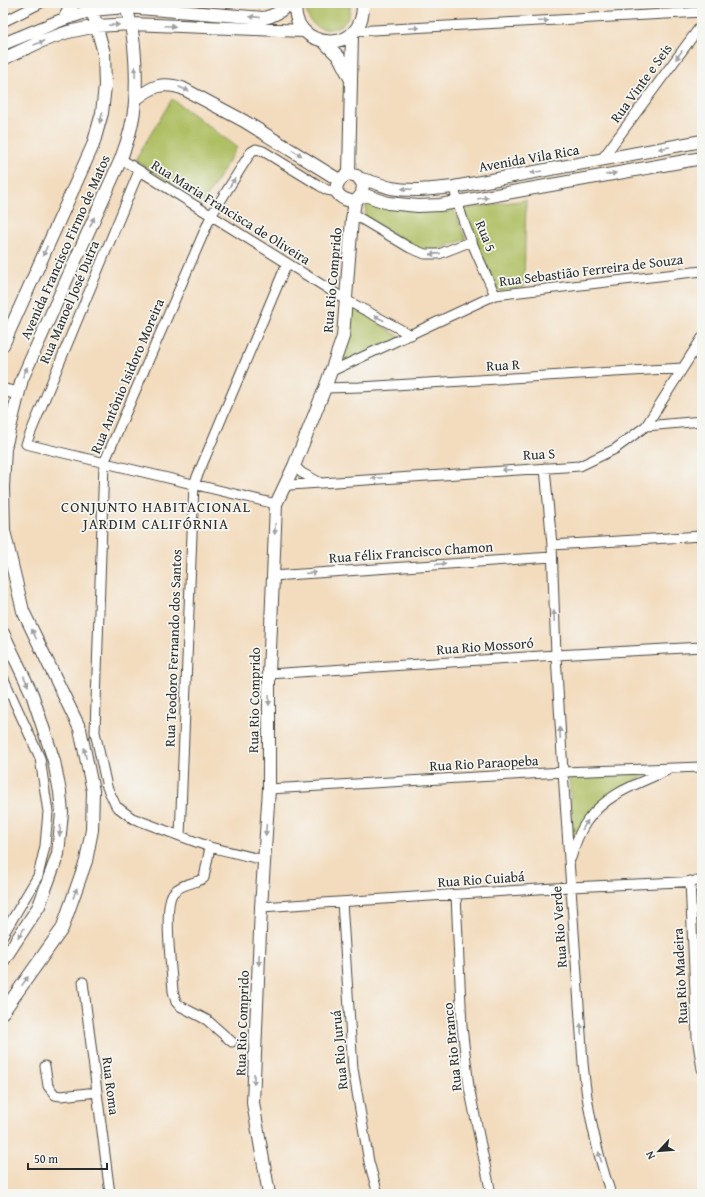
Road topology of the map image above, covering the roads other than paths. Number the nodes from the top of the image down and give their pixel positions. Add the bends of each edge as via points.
1 (41, 3) edge
2 (73, 3) edge
3 (290, 3) edge
4 (296, 3) edge
5 (363, 3) edge
6 (125, 5) edge
7 (154, 6) edge
8 (91, 7) edge
9 (702, 12) edge
10 (64, 19) junction
11 (3, 22) edge
12 (131, 24) junction
13 (702, 24) edge
14 (97, 26) junction
15 (304, 31) junction
16 (354, 32) junction
17 (323, 41) junction
18 (3, 44) edge
19 (3, 59) edge
20 (352, 83) junction
21 (136, 99) junction
22 (702, 141) edge
23 (121, 159) junction
24 (602, 159) junction
25 (700, 161) edge
26 (139, 171) junction
27 (344, 177) junction
28 (361, 179) junction
29 (454, 187) junction
30 (337, 192) junction
31 (457, 203) junction
32 (354, 206) junction
33 (211, 216) junction
34 (472, 241) junction
35 (287, 263) junction
36 (702, 271) edge
37 (495, 295) junction
38 (346, 300) junction
39 (411, 335) junction
40 (702, 338) edge
41 (3, 345) edge
42 (683, 368) junction
43 (332, 371) junction
44 (325, 388) junction
45 (3, 390) edge
46 (19, 391) junction
47 (702, 421) edge
48 (646, 426) junction
49 (104, 463) junction
50 (294, 466) junction
51 (546, 468) junction
52 (319, 482) junction
53 (194, 484) junction
54 (284, 487) junction
55 (276, 504) junction
56 (702, 536) edge
57 (552, 545) junction
58 (552, 556) junction
59 (272, 576) junction
60 (3, 633) edge
61 (702, 647) edge
62 (556, 655) junction
63 (269, 674) junction
64 (3, 677) edge
65 (702, 767) edge
66 (671, 768) junction
67 (562, 772) junction
68 (269, 790) junction
69 (180, 836) junction
70 (210, 847) junction
71 (264, 860) junction
72 (569, 861) junction
73 (690, 881) junction
74 (702, 881) edge
75 (570, 887) junction
76 (456, 895) junction
77 (342, 902) junction
78 (262, 907) junction
79 (3, 935) edge
80 (3, 961) edge
81 (83, 982) dead end
82 (3, 1012) edge
83 (232, 1042) dead end
84 (45, 1066) dead end
85 (702, 1069) edge
86 (97, 1092) junction
87 (110, 1194) edge
88 (269, 1194) edge
89 (378, 1194) edge
90 (491, 1194) edge
91 (611, 1194) edge

1 - 11 street
2 - 10 street
3 -> 7 street via 277,14 264,18
4 - 15 street via 296,16
5 - 16 street via 362,18
6 - 7 street
6 - 8 street
6 - 12 street, Avenida Francisco Firmo de Matos
8 - 10 street
8 - 14 street, Avenida Francisco Firmo de Matos
16 -> 9 street
10 - 18 street
14 -> 12 street
12 -> 15 street
21 -> 12 street, Avenida Francisco Firmo de Matos
13 -> 24 street, Rua Vinte e Seis
19 -> 14 street via 42,41
14 -> 41 street, Avenida Francisco Firmo de Matos via 104,53 105,86 102,113 93,145
15 - 17 street via 312,38
16 - 17 street via 343,40
16 - 20 street
17 - 20 street via 339,57
20 - 27 street
21 - 23 street, Avenida Francisco Firmo de Matos
21 -> 27 street via 149,89 162,84 182,88
22 -> 24 street, Avenida Vila Rica
23 - 26 street, Rua Maria Francisca de Oliveira
46 -> 23 street, Avenida Francisco Firmo de Matos via 22,379
24 -> 29 street, Avenida Vila Rica
31 -> 25 street
26 - 33 street, Rua Maria Francisca de Oliveira
26 - 49 street, Rua Manoel José Dutra via 26,444
27 - 28 street via 353,174
27 - 30 street via 337,184
29 -> 28 street, Avenida Vila Rica via 409,190 391,188
28 - 32 street via 363,184
29 - 31 street, Rua 5
30 - 32 street
33 -> 30 street, Rua Antônio Isidoro Moreira via 251,152 256,149 327,190
31 - 32 street via 388,203
31 - 34 street, Rua 5
34 -> 32 street via 439,254 425,254 410,248
32 - 38 street, Rua Rio Comprido
33 - 35 street, Rua Maria Francisca de Oliveira
33 - 49 street, Rua Antônio Isidoro Moreira
34 - 37 street, Rua 5
35 - 38 street, Rua Maria Francisca de Oliveira
35 - 53 street, Rua Teodoro Fernando dos Santos
36 - 37 street, Rua Sebastião Ferreira de Souza
37 - 39 street, Rua Sebastião Ferreira de Souza
39 -> 38 street, Rua Maria Francisca de Oliveira
38 - 43 street, Rua Rio Comprido via 343,336
39 - 43 street, Rua Sebastião Ferreira de Souza
40 - 42 street, Rua S
42 - 44 street, Rua R
42 - 48 street, Rua S
43 - 44 street, Rua Rio Comprido
44 - 50 street, Rua Rio Comprido
45 - 46 street
82 -> 46 street, Avenida Francisco Firmo de Matos via 62,929 86,861 92,830 93,791 80,729 23,611 4,531 5,448
47 - 48 street
48 - 51 street, Rua S via 616,449 580,466
49 - 53 street
49 - 69 street, Rua Antônio Isidoro Moreira via 95,732 107,787 116,806 132,818
50 - 52 street
50 - 54 street, Rua Rio Comprido
51 -> 52 street, Rua S
51 - 57 street, Rua Rio Verde
52 - 54 street, Rua S
53 - 55 street
53 - 69 street, Rua Teodoro Fernando dos Santos
54 - 55 street, Rua Rio Comprido
55 -> 59 street, Rua Rio Comprido
56 - 57 street
57 - 58 street, Rua Rio Verde
59 -> 58 street, Rua Félix Francisco Chamon
62 -> 58 street, Rua Rio Verde
59 - 63 street, Rua Rio Comprido
60 -> 80 street via 32,694 54,761 62,813 58,854 39,906
61 - 62 street, Rua Rio Mossoró
62 - 63 street, Rua Rio Mossoró
67 -> 62 street, Rua Rio Verde
63 -> 68 street, Rua Rio Comprido
64 - 79 street via 40,758 48,812 45,846 38,876
65 - 66 street, Rua Rio Paraopeba
66 - 67 street, Rua Rio Paraopeba
72 -> 66 street via 586,822 609,798
67 - 68 street, Rua Rio Paraopeba
67 - 72 street, Rua Rio Verde
68 -> 71 street, Rua Rio Comprido
69 - 70 street, Rua Antônio Isidoro Moreira
70 - 71 street, Rua Antônio Isidoro Moreira
70 - 83 street via 204,878 178,888 172,893 170,900 168,914 173,991 180,1006 207,1020
71 - 78 street, Rua Rio Comprido
72 - 75 street, Rua Rio Verde
73 - 74 street, Rua Rio Cuiabá
73 - 75 street, Rua Rio Cuiabá
73 - 85 street, Rua Rio Madeira via 697,1037
75 - 76 street, Rua Rio Cuiabá
91 -> 75 street, Rua Rio Verde via 586,1098
76 - 77 street, Rua Rio Cuiabá
76 - 90 street, Rua Rio Branco via 462,1027 469,1086
77 - 78 street, Rua Rio Cuiabá
77 - 89 street, Rua Rio Juruá via 353,1069 369,1162
78 -> 88 street, Rua Rio Comprido via 253,1104
81 - 86 street, Rua Roma
84 - 86 street via 48,1086 55,1095
86 - 87 street, Rua Roma

